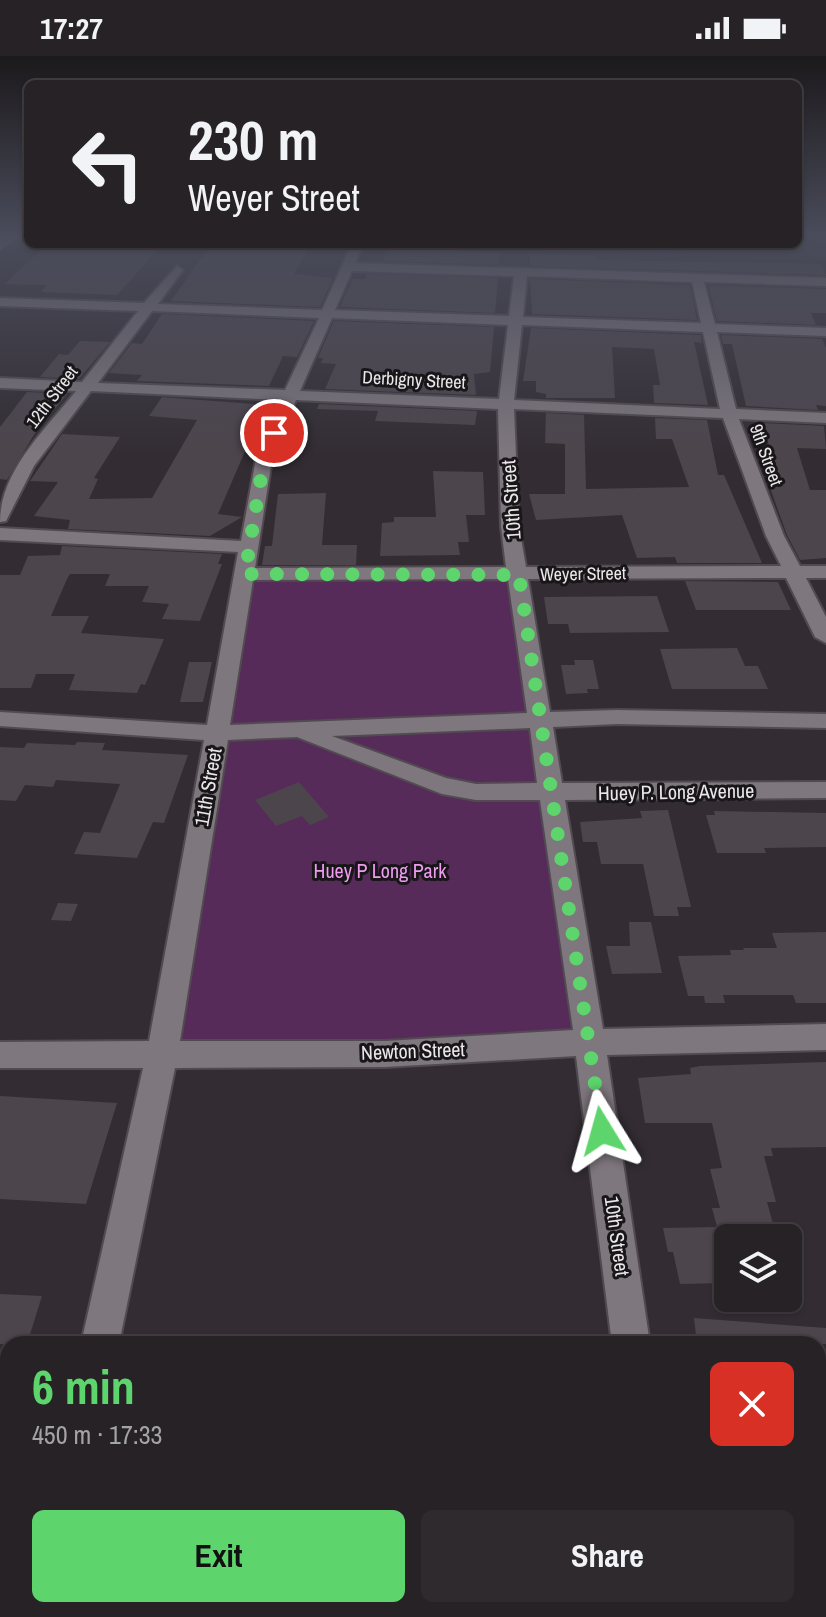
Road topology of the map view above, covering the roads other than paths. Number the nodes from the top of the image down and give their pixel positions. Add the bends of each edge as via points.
1 (146, 309) edge
2 (173, 309) edge
3 (331, 309) edge
4 (516, 309) edge
5 (703, 309) edge
6 (329, 314) junction
7 (514, 321) junction
8 (707, 328) junction
9 (826, 332) edge
10 (0, 383) edge
11 (86, 387) junction
12 (293, 395) junction
13 (506, 404) junction
14 (729, 414) junction
15 (826, 418) edge
16 (0, 517) edge
17 (0, 534) edge
18 (249, 547) junction
19 (793, 572) junction
20 (826, 572) edge
21 (245, 574) junction
22 (519, 575) junction
23 (826, 637) edge
24 (0, 719) edge
25 (541, 719) junction
26 (826, 721) edge
27 (296, 731) junction
28 (218, 733) junction
29 (826, 790) edge
30 (552, 795) junction
31 (826, 1037) edge
32 (590, 1042) junction
33 (0, 1055) edge
34 (162, 1055) junction
35 (102, 1336) edge
36 (630, 1336) edge

1 - 11 street, 12th Street
2 - 6 street
3 - 6 street, 11th Street
4 - 7 street, 10th Street
5 - 8 street, 9th Street
6 - 7 street
6 - 12 street, 11th Street
7 - 8 street
7 - 13 street, 10th Street
8 - 9 street
8 - 14 street, 9th Street
10 - 11 street, Derbigny Street
11 - 12 street, Derbigny Street
11 - 16 street, 12th Street via 26,465
12 - 13 street, Derbigny Street
12 - 18 street, 11th Street via 265,453
13 - 14 street, Derbigny Street
13 - 22 street, 10th Street via 510,527
14 - 15 street, Derbigny Street
14 - 19 street, 9th Street
17 - 18 street
18 - 21 street, 11th Street
19 - 20 street, Weyer Street
19 - 22 street, Weyer Street
19 - 23 street, 9th Street
21 - 22 street, Weyer Street
21 - 28 street, 11th Street
22 - 25 street, 10th Street
24 - 28 street, Huey P. Long Avenue
25 - 26 street, Huey P. Long Avenue
25 - 27 street, Huey P. Long Avenue
25 - 30 street, 10th Street
27 - 28 street, Huey P. Long Avenue
27 - 30 street, Huey P. Long Avenue via 442,786
28 - 34 street, 11th Street
29 - 30 street, Huey P. Long Avenue
30 - 32 street, 10th Street
31 - 32 street, Newton Street
32 - 34 street, Newton Street via 385,1054
32 - 36 street, 10th Street
33 - 34 street, Newton Street
34 - 35 street, 11th Street

